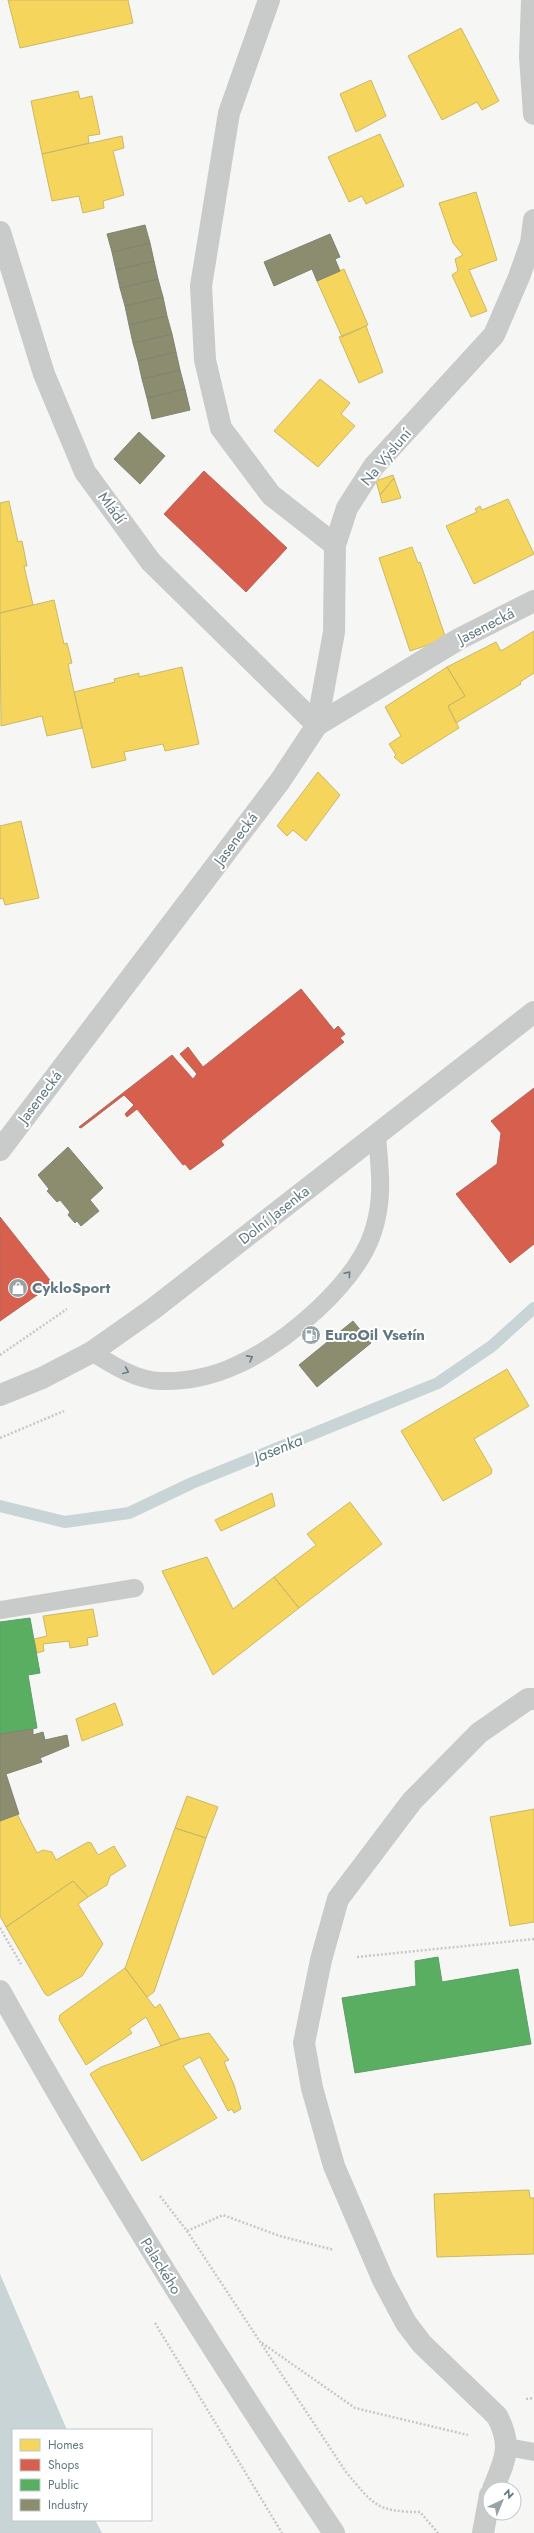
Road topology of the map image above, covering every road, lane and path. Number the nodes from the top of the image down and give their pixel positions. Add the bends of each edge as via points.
1 (269, 0) edge
2 (532, 0) edge
3 (534, 114) edge
4 (534, 220) edge
5 (0, 232) edge
6 (532, 242) edge
7 (335, 545) junction
8 (534, 601) edge
9 (316, 725) junction
10 (534, 1012) edge
11 (377, 1137) junction
12 (0, 1150) edge
13 (67, 1309) dead end
14 (92, 1352) junction
15 (0, 1356) edge
16 (0, 1395) edge
17 (64, 1411) dead end
18 (0, 1438) edge
19 (135, 1588) dead end
20 (0, 1610) edge
21 (534, 1699) edge
22 (0, 1928) edge
23 (534, 1939) edge
24 (321, 1960) junction
25 (24, 1969) dead end
26 (0, 1991) edge
27 (156, 2190) dead end
28 (187, 2231) junction
29 (323, 2248) dead end
30 (260, 2342) junction
31 (534, 2398) edge
32 (524, 2399) dead end
33 (497, 2416) junction
34 (507, 2447) junction
35 (534, 2452) edge
36 (496, 2481) edge
37 (485, 2521) edge
38 (334, 2533) edge
39 (438, 2533) edge
40 (483, 2533) edge

1 - 7 street via 229,113 201,286 205,360 221,428 271,494
2 - 3 street via 530,57
4 - 6 street, Na Výsluní
5 - 9 street, Mládí via 44,374 85,472 151,562
6 - 7 street, Na Výsluní via 494,335 374,466 347,508
7 - 9 street, Na Výsluní via 334,632
8 - 9 street, Jasenecká via 458,639
9 - 12 street, Jasenecká via 280,781
10 - 11 street, Dolní Jasenka
11 - 14 street, Dolní Jasenka via 154,1309
14 -> 11 lane via 113,1365 159,1382 208,1376 262,1352 326,1300 357,1264 373,1232 382,1190
13 - 15 path
14 - 16 street, Dolní Jasenka via 42,1378
17 - 18 path
19 - 20 lane
21 - 24 street via 528,1699 479,1733 412,1801 338,1899
22 - 25 path
23 - 24 path
24 - 33 street via 304,2044 312,2088 334,2166 383,2280 406,2323 422,2344
26 - 38 street, Palackého via 172,2284
27 - 28 path
28 - 29 path via 223,2215 280,2236
28 - 30 path
30 - 33 path via 355,2408 470,2436 481,2431
30 - 39 path via 346,2472 375,2504 393,2512 420,2512
31 - 32 path
33 - 34 street via 505,2430
34 - 35 lane
34 - 36 street via 505,2461
37 - 40 street

